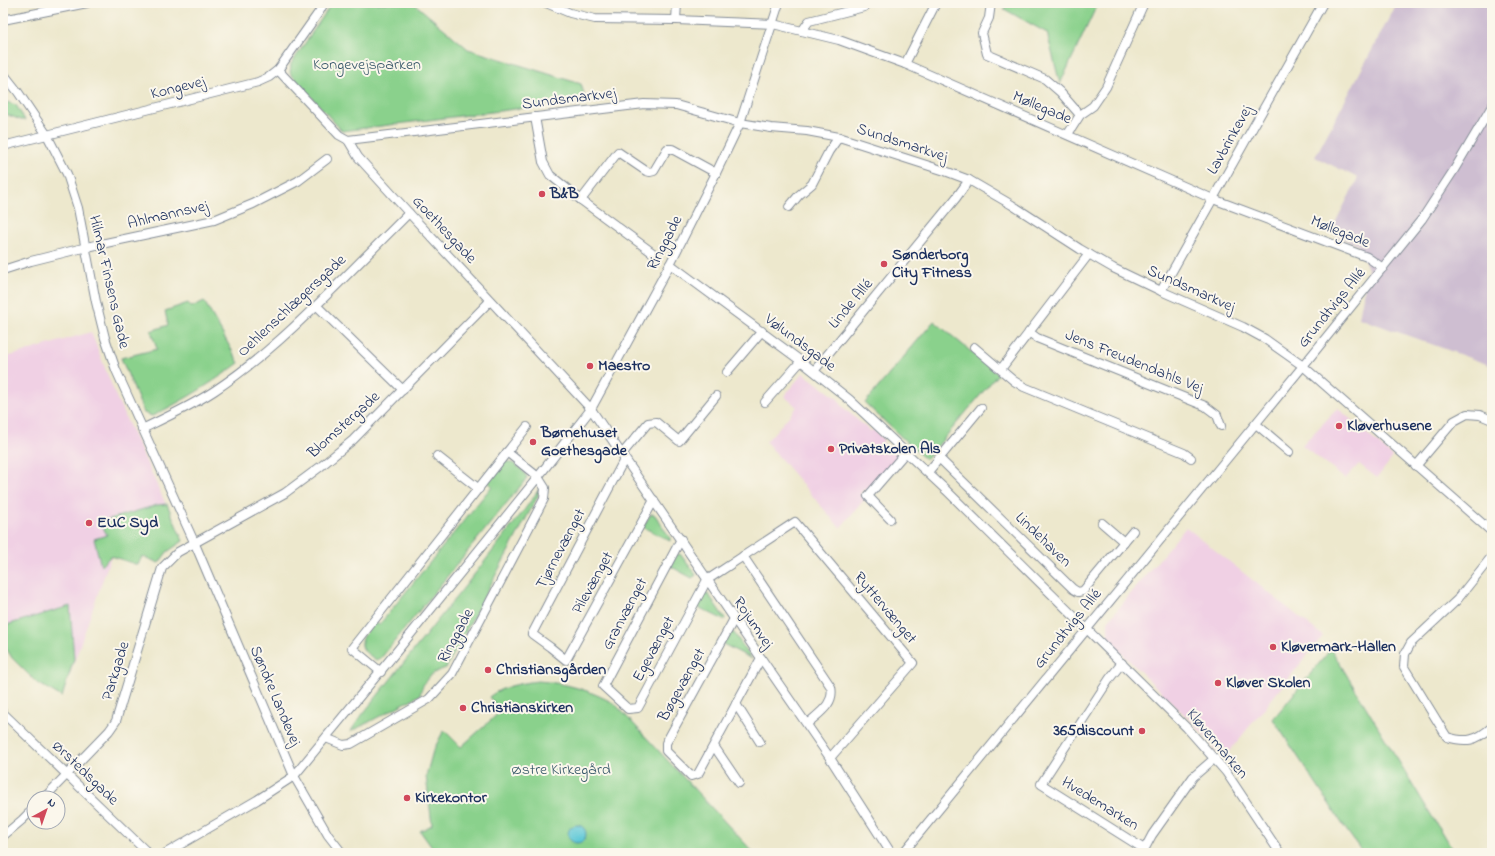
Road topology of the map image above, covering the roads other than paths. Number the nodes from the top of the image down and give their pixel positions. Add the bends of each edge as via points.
1 (87, 3) edge
2 (324, 3) edge
3 (546, 3) edge
4 (677, 3) edge
5 (780, 3) edge
6 (866, 3) edge
7 (936, 3) edge
8 (991, 3) edge
9 (1144, 3) edge
10 (1323, 3) edge
11 (3, 20) edge
12 (676, 20) junction
13 (773, 24) junction
14 (802, 31) junction
15 (905, 64) junction
16 (278, 70) junction
17 (3, 73) edge
18 (1492, 106) edge
19 (1080, 115) junction
20 (535, 117) junction
21 (740, 123) junction
22 (1068, 134) junction
23 (47, 135) junction
24 (839, 137) junction
25 (348, 140) junction
26 (3, 146) edge
27 (327, 159) dead end
28 (716, 173) junction
29 (969, 180) junction
30 (1213, 199) junction
31 (581, 200) junction
32 (789, 207) dead end
33 (409, 213) junction
34 (87, 247) junction
35 (653, 253) dead end
36 (1089, 254) junction
37 (670, 264) junction
38 (1383, 268) junction
39 (3, 270) edge
40 (1161, 291) junction
41 (490, 301) junction
42 (317, 306) junction
43 (762, 332) junction
44 (1029, 332) junction
45 (974, 347) dead end
46 (801, 361) junction
47 (1303, 366) junction
48 (1001, 369) junction
49 (814, 371) junction
50 (727, 372) dead end
51 (403, 390) junction
52 (716, 396) dead end
53 (765, 402) dead end
54 (981, 408) dead end
55 (591, 409) junction
56 (1492, 420) edge
57 (1256, 424) junction
58 (1220, 426) dead end
59 (526, 427) dead end
60 (142, 429) junction
61 (507, 452) junction
62 (906, 452) junction
63 (1289, 452) dead end
64 (437, 456) dead end
65 (623, 456) junction
66 (939, 458) junction
67 (1191, 458) dead end
68 (1416, 466) junction
69 (928, 472) junction
70 (538, 477) junction
71 (479, 489) junction
72 (654, 500) junction
73 (890, 519) dead end
74 (1102, 523) dead end
75 (1133, 530) dead end
76 (1492, 532) edge
77 (681, 539) junction
78 (1124, 542) junction
79 (195, 544) junction
80 (743, 556) junction
81 (1492, 556) edge
82 (707, 580) junction
83 (734, 619) junction
84 (1087, 629) junction
85 (550, 646) joint
86 (761, 658) junction
87 (1122, 663) junction
88 (381, 672) junction
89 (616, 698) joint
90 (736, 704) junction
91 (3, 713) edge
92 (807, 724) junction
93 (1492, 727) edge
94 (326, 738) junction
95 (760, 742) dead end
96 (714, 746) junction
97 (830, 758) junction
98 (1215, 758) junction
99 (67, 774) junction
100 (294, 776) junction
101 (739, 783) dead end
102 (52, 790) edge
103 (26, 816) edge
104 (3, 836) edge
105 (1143, 851) edge
106 (148, 853) edge
107 (166, 853) edge
108 (342, 853) edge
109 (891, 853) edge
110 (903, 853) edge
111 (1280, 853) edge

1 - 11 street
2 - 16 street, Kongevej
3 - 12 street, Møllegade via 595,19
4 - 12 street
5 - 13 street, Ringgade
6 - 14 street via 864,7 809,21
7 - 15 street
8 - 19 street via 989,18 982,34 987,54 1045,79
9 - 19 street via 1106,87 1093,106
10 - 30 street, Lavbrinkevej
12 - 13 street, Møllegade
13 - 14 street, Møllegade
13 - 21 street, Ringgade
14 - 15 street, Møllegade via 845,42
15 - 22 street, Møllegade
16 - 23 street, Kongevej via 258,82
16 - 25 street, Goethesgade via 339,135
17 - 23 street, Hilmar Finsens Gade
18 - 38 street, Grundtvigs Allé via 1422,219
19 - 22 street
20 - 21 street, Sundsmarkvej via 661,104 676,105
20 - 25 street, Sundsmarkvej
20 - 31 street via 543,162 550,175
21 - 24 street, Sundsmarkvej
21 - 28 street, Ringgade
22 - 30 street, Møllegade
23 - 26 street, Kongevej
23 - 34 street, Hilmar Finsens Gade via 67,174
24 - 29 street, Sundsmarkvej
24 - 32 street, Sundsmarkvej via 812,184 799,194
25 - 33 street, Goethesgade via 358,157
27 - 34 street, Ahlmannsvej via 298,181 214,220
28 - 31 street via 672,149 667,149 654,170 650,172 618,152
28 - 37 street, Ringgade
29 - 36 street, Sundsmarkvej
29 - 49 street, Linde Allé
30 - 38 street, Møllegade via 1367,257
30 - 40 street, Lavbrinkevej
31 - 35 street
33 - 41 street, Goethesgade
33 - 42 street, Oehlenschlægersgade
34 - 39 street, Ahlmannsvej
34 - 60 street, Hilmar Finsens Gade via 105,338
36 - 40 street, Sundsmarkvej
36 - 44 street
37 - 43 street, Vølundsgade
37 - 55 street, Ringgade
38 - 47 street, Grundtvigs Allé
40 - 47 street, Sundsmarkvej via 1243,327
41 - 51 street, Blomstergade
41 - 55 street, Goethesgade
42 - 51 street
42 - 60 street, Oehlenschlægersgade via 278,342 221,386 182,410
43 - 46 street, Vølundsgade
43 - 50 street
44 - 48 street
44 - 58 street, Jens Freudendahls Vej via 1036,338 1205,406 1217,415
45 - 48 street
46 - 49 street, Vølundsgade
46 - 53 street
47 - 57 street, Grundtvigs Allé
47 - 68 street, Sundsmarkvej
48 - 67 street via 1024,387
49 - 62 street, Vølundsgade via 850,400
51 - 79 street, Blomstergade via 353,440 285,493
52 - 65 street via 679,441 656,422 648,423
54 - 66 street
55 - 65 street, Rojumvej
55 - 70 street, Ringgade
56 - 68 street via 1480,415 1467,414 1454,421
57 - 63 street
57 - 84 street, Grundtvigs Allé
59 - 61 street
60 - 79 street, Hilmar Finsens Gade
61 - 70 street
61 - 71 street
62 - 69 street, Vølundsgade
62 - 73 street via 868,496
64 - 71 street
65 - 72 street, Rojumvej
65 - 85 street, Tjørnevænget via 532,634
66 - 69 street
66 - 78 street, Lindehaven via 1078,592 1083,591
68 - 76 street, Sundsmarkvej
69 - 84 street, Vølundsgade
70 - 88 street, Ringgade
70 - 94 street, Ringgade via 545,488 544,499 452,674 429,698 351,744 343,745
71 - 88 street via 352,648
72 - 77 street, Rojumvej
72 - 85 street, Pilevænget via 566,660
74 - 78 street
75 - 78 street, Lindehaven
77 - 82 street, Rojumvej
77 - 89 street, Granvænget via 603,686
79 - 99 street, Parkgade via 178,552 162,568 116,721
79 - 100 street, Søndre Landevej
80 - 82 street, Ryttervænget
80 - 92 street via 831,687 833,694 830,703
80 - 97 street, Ryttervænget via 795,522 913,663
81 - 93 street via 1457,600 1411,643 1405,654 1404,667 1447,737 1460,741 1472,739
82 - 83 street, Rojumvej
82 - 89 street, Egevænget via 638,708 628,709
83 - 86 street, Rojumvej
83 - 96 street, Bøgevænget via 666,743 666,751 691,776 698,774
84 - 87 street, Kløvermarken
84 - 110 street, Grundtvigs Allé
86 - 90 street
86 - 92 street, Rojumvej
87 - 98 street, Kløvermarken
87 - 105 street, Hvedemarken via 1041,784
88 - 94 street, Ringgade
90 - 95 street
90 - 96 street
91 - 99 street, Ørstedsgade
92 - 97 street, Rojumvej
94 - 100 street, Ringgade
96 - 101 street
97 - 109 street, Rojumvej
98 - 105 street, Hvedemarken via 1193,777
98 - 111 street, Kløvermarken
99 - 102 street, Parkgade
99 - 106 street, Ørstedsgade
100 - 107 street, Ringgade
100 - 108 street, Søndre Landevej via 328,835
103 - 104 street

